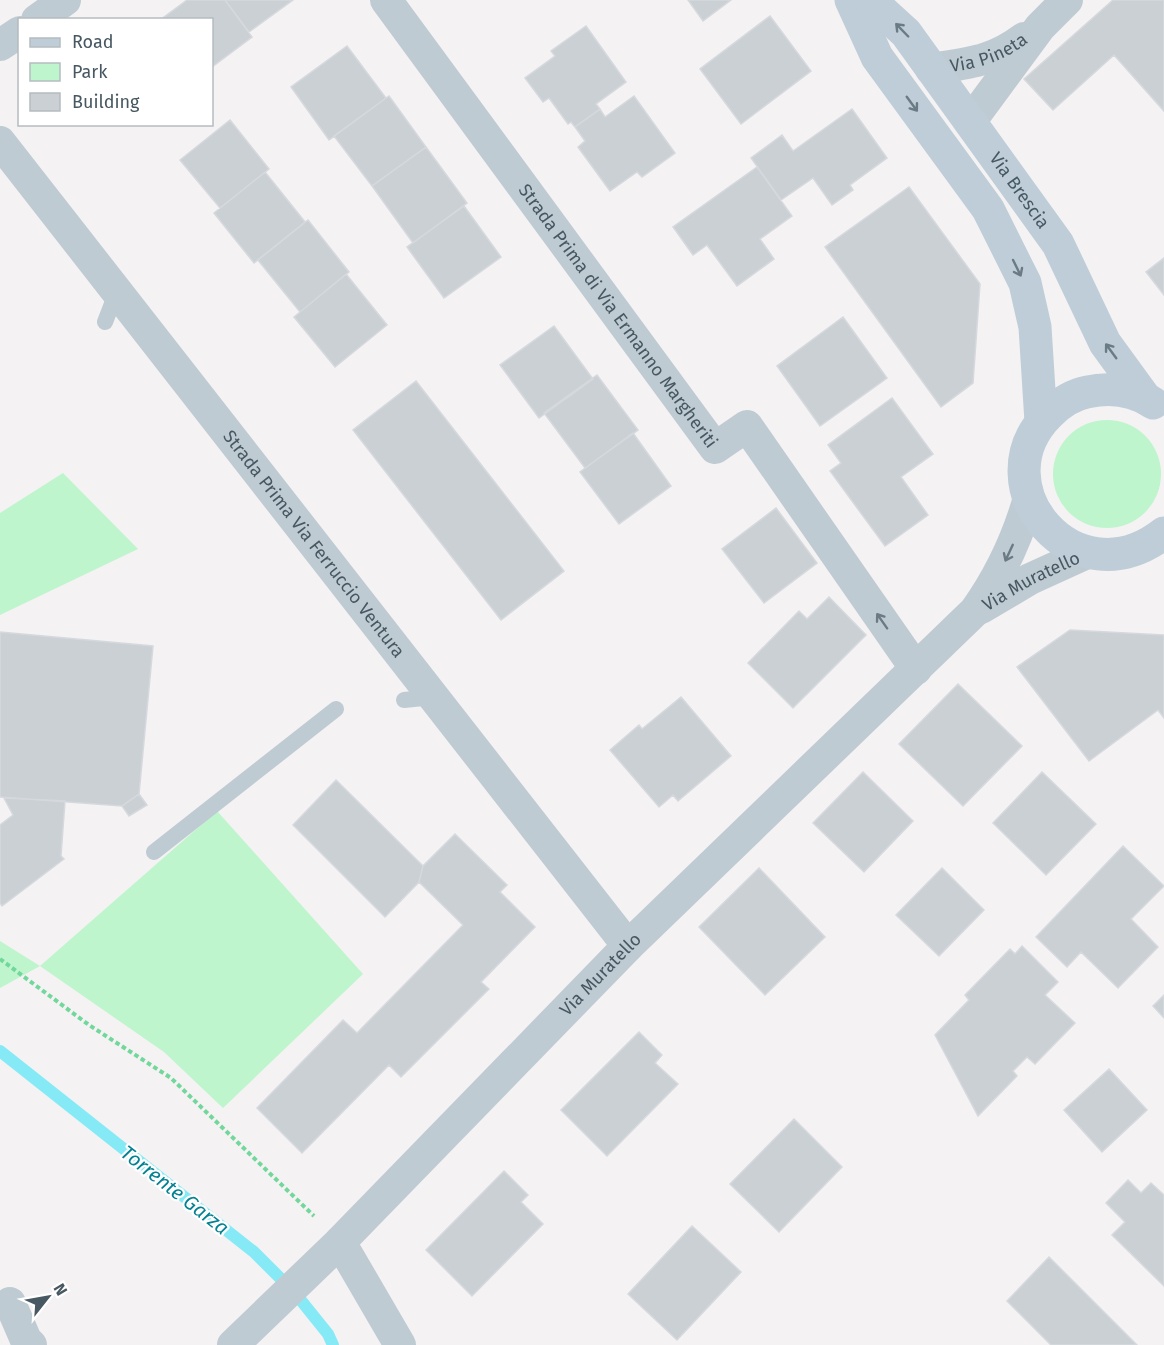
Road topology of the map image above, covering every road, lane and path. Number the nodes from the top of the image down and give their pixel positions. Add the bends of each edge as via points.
1 (65, 0) edge
2 (386, 0) edge
3 (851, 0) edge
4 (870, 0) edge
5 (1067, 0) edge
6 (40, 18) edge
7 (1040, 27) junction
8 (18, 33) edge
9 (0, 45) edge
10 (932, 69) junction
11 (970, 122) junction
12 (0, 142) edge
13 (117, 291) junction
14 (105, 322) dead end
15 (1155, 405) edge
16 (1041, 422) junction
17 (1029, 498) junction
18 (1164, 533) edge
19 (1087, 553) junction
20 (1129, 553) junction
21 (1164, 559) edge
22 (975, 611) junction
23 (916, 669) junction
24 (336, 709) dead end
25 (154, 852) dead end
26 (628, 946) junction
27 (0, 959) edge
28 (332, 1250) junction
29 (5, 1296) edge
30 (31, 1345) edge
31 (233, 1345) edge
32 (400, 1345) edge

1 - 6 street
23 -> 2 street, Strada Prima di Via Ermanno Margheriti via 747,426 715,448
3 -> 16 main road, Via Brescia via 877,57 988,209 1025,283 1035,327
10 -> 4 main road, Via Brescia via 906,33
5 - 7 street, Via Pineta
7 - 10 street, Via Pineta via 1010,49 981,62
7 - 11 street, Via Pineta
8 - 9 street
10 - 11 main road, Via Brescia
15 -> 11 main road, Via Brescia via 1105,343 1058,244
12 - 13 street, Strada Prima Via Ferruccio Ventura
13 - 14 lane
13 - 26 street, Strada Prima Via Ferruccio Ventura via 419,698
15 - 16 main road, Via Brescia via 1123,391 1100,389 1078,394 1058,405
16 - 17 main road, Via Brescia via 1026,458
17 - 19 main road, Via Brescia via 1052,533
17 -> 22 street, Via Muratello via 1008,558
18 - 20 main road, Via Brescia
19 - 20 main road, Via Brescia
19 - 22 street, Via Muratello via 1030,579
20 - 21 main road, Via Brescia
22 - 23 street, Via Muratello
23 - 26 street, Via Muratello
24 - 25 lane
26 - 28 street, Via Muratello
27 - 28 path via 89,1025 171,1078
28 - 31 street, Via Muratello
28 - 32 street
29 - 30 street

